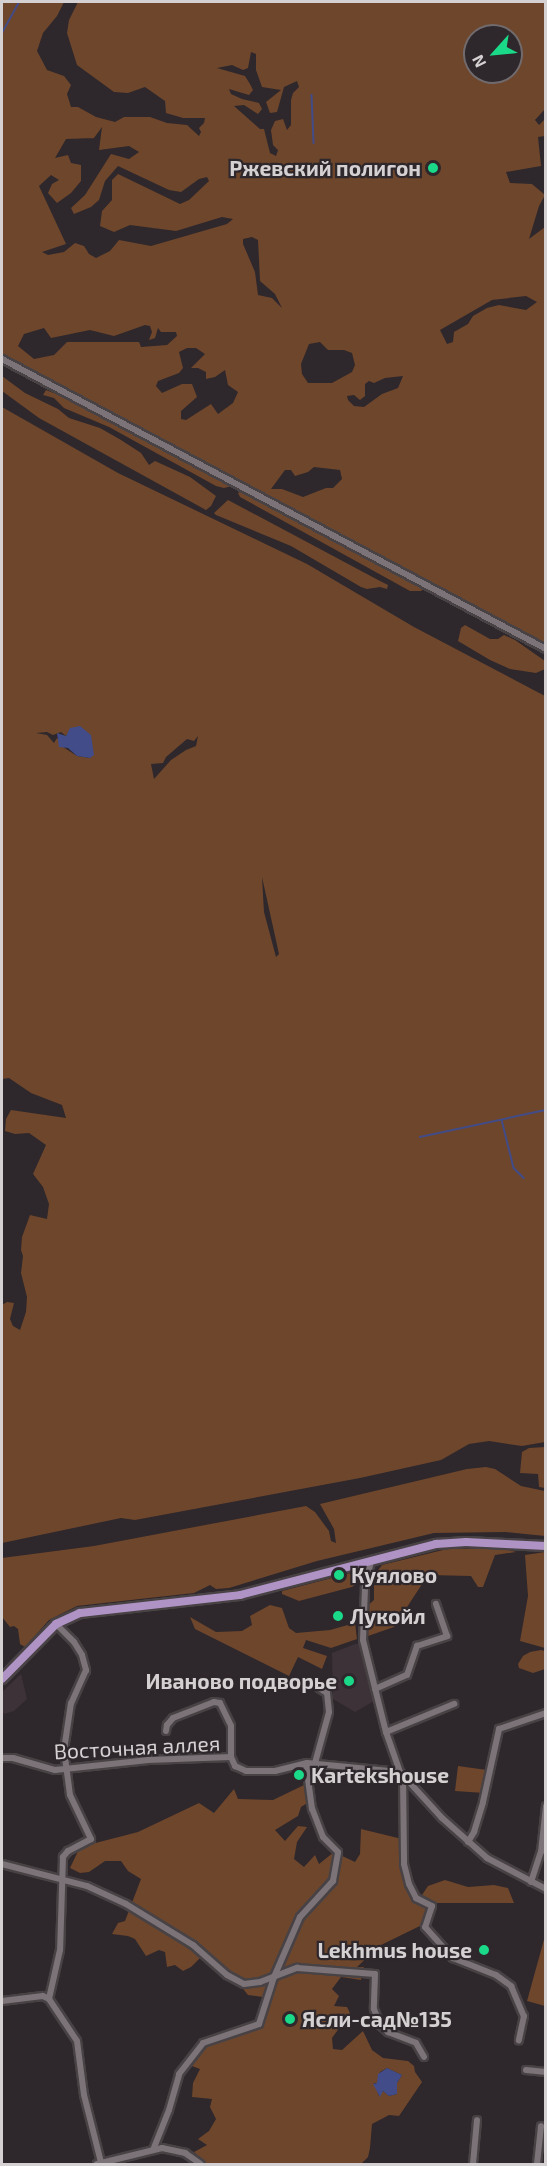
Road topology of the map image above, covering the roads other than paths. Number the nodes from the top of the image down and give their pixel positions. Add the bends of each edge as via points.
1 (2, 359) edge
2 (546, 649) edge
3 (546, 1546) edge
4 (372, 1561) junction
5 (436, 1604) dead end
6 (56, 1624) junction
7 (2, 1679) edge
8 (319, 1688) dead end
9 (375, 1689) junction
10 (454, 1704) dead end
11 (546, 1713) edge
12 (166, 1731) dead end
13 (386, 1732) junction
14 (231, 1757) junction
15 (2, 1758) edge
16 (306, 1764) junction
17 (315, 1764) junction
18 (66, 1770) junction
19 (401, 1774) junction
20 (546, 1806) edge
21 (468, 1842) junction
22 (2, 1864) edge
23 (61, 1881) junction
24 (531, 1882) junction
25 (546, 1889) edge
26 (274, 1977) junction
27 (49, 1999) junction
28 (2, 2001) edge
29 (519, 2040) dead end
30 (424, 2057) dead end
31 (525, 2070) dead end
32 (546, 2072) edge
33 (477, 2120) dead end
34 (541, 2126) dead end
35 (153, 2150) junction
36 (99, 2163) edge
37 (201, 2164) edge
38 (473, 2164) edge
39 (537, 2164) edge

1 - 2 street
3 - 4 main road via 453,1542
4 - 6 main road via 240,1595 88,1611
4 - 9 street via 365,1588 363,1638
5 - 9 street via 447,1636 417,1646 407,1675
6 - 7 main road
6 - 18 street via 74,1642 86,1670 66,1724
8 - 17 street via 327,1693 328,1712
9 - 13 street
10 - 13 street
11 - 21 street via 499,1729 483,1802
12 - 14 street via 173,1718 220,1703 231,1726
13 - 19 street
14 - 16 street, Восточная аллея via 235,1766 246,1771 275,1771
14 - 18 street, Восточная аллея via 148,1760
15 - 18 street, Восточная аллея
16 - 17 street, Восточная аллея
16 - 26 street via 312,1809 323,1837 338,1852 336,1870 333,1881 300,1917
17 - 19 street, Восточная аллея
18 - 23 street via 70,1795 91,1839 63,1857
19 - 21 street
19 - 29 street via 404,1864 416,1898 432,1906 425,1927 453,1958 496,1975 511,1986 524,2016
20 - 24 street via 541,1852
21 - 24 street via 487,1858
22 - 23 street
23 - 26 street via 87,1886 148,1915 244,1984
23 - 27 street via 60,1950
24 - 25 street
26 - 30 street via 303,1968 375,1974 375,2009 380,2025 416,2043
26 - 35 street via 259,2024 203,2043 179,2074
27 - 28 street via 44,1996
27 - 36 street via 77,2041
31 - 32 street
33 - 38 street
34 - 39 street
35 - 36 street
35 - 37 street via 174,2149

